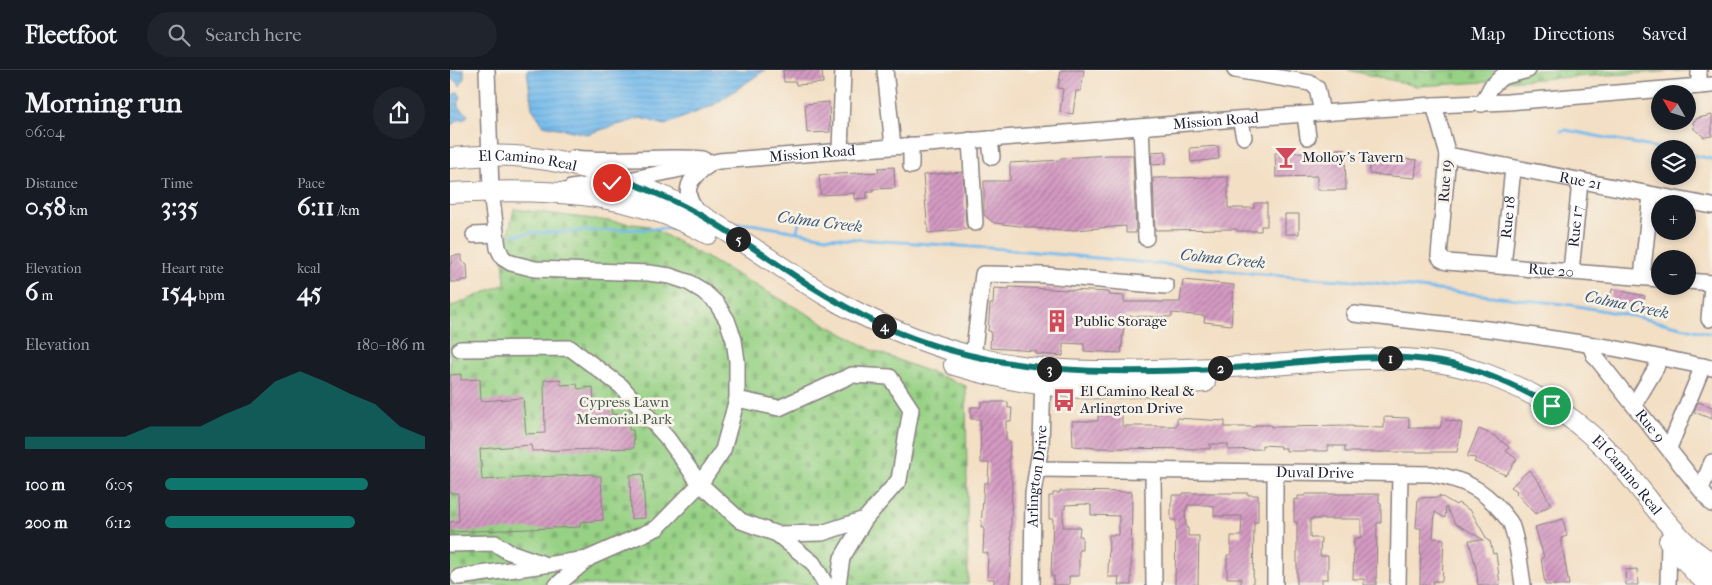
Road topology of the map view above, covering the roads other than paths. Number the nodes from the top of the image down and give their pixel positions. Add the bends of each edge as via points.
1 (487, 70) edge
2 (843, 70) edge
3 (885, 70) edge
4 (1235, 70) edge
5 (1528, 70) edge
6 (1699, 70) edge
7 (1506, 73) edge
8 (1706, 85) edge
9 (1482, 104) junction
10 (1434, 105) junction
11 (1322, 113) junction
12 (1305, 115) junction
13 (1240, 119) junction
14 (1141, 127) junction
15 (1244, 137) dead end
16 (1308, 137) dead end
17 (990, 139) junction
18 (970, 140) junction
19 (911, 145) junction
20 (893, 146) junction
21 (840, 151) junction
22 (1448, 155) junction
23 (490, 156) junction
24 (528, 157) junction
25 (992, 157) dead end
26 (450, 158) edge
27 (719, 161) junction
28 (911, 166) dead end
29 (1513, 168) junction
30 (624, 181) junction
31 (1580, 182) junction
32 (491, 191) junction
33 (542, 191) junction
34 (450, 193) edge
35 (1651, 195) joint
36 (1696, 203) edge
37 (1712, 206) edge
38 (701, 216) junction
39 (976, 223) dead end
40 (495, 234) junction
41 (474, 235) dead end
42 (1146, 238) dead end
43 (1441, 259) joint
44 (1503, 266) junction
45 (1570, 271) junction
46 (1642, 277) junction
47 (1651, 278) edge
48 (1696, 282) edge
49 (1712, 285) edge
50 (1166, 286) dead end
51 (1354, 314) dead end
52 (1709, 319) dead end
53 (1590, 345) junction
54 (460, 349) dead end
55 (973, 357) junction
56 (1659, 358) junction
57 (1707, 367) edge
58 (1043, 376) junction
59 (737, 399) junction
60 (1634, 405) junction
61 (1669, 448) junction
62 (1712, 462) edge
63 (1037, 469) junction
64 (1153, 471) junction
65 (1275, 473) junction
66 (1400, 474) junction
67 (700, 484) junction
68 (1701, 489) junction
69 (1712, 504) edge
70 (865, 519) junction
71 (777, 534) junction
72 (1669, 540) junction
73 (450, 544) edge
74 (589, 558) junction
75 (545, 565) junction
76 (1705, 574) edge
77 (460, 579) edge
78 (557, 585) edge
79 (826, 585) edge
80 (838, 585) edge
81 (1032, 585) edge
82 (1154, 585) edge
83 (1275, 585) edge
84 (1398, 585) edge
85 (1523, 585) edge
86 (1669, 585) edge

1 - 23 street
2 - 21 street
3 - 20 street
4 - 11 street via 1310,83 1317,88
5 - 7 street
6 - 8 street
7 - 9 street via 1491,87
8 - 9 street, Mission Road
9 - 10 street, Mission Road
10 - 11 street, Mission Road
10 - 22 street, Rue 19
11 - 12 street, Mission Road
12 - 13 street, Mission Road
12 - 16 street
13 - 14 street, Mission Road
13 - 15 street
14 - 17 street, Mission Road
14 - 42 street
17 - 18 street, Mission Road
17 - 25 street
18 - 19 street, Mission Road
18 - 39 street
19 - 20 street, Mission Road
19 - 28 street
20 - 21 street, Mission Road
21 - 27 street, Mission Road
22 - 29 street, Rue 21
22 - 43 street, Rue 19
23 - 24 main road, El Camino Real
23 - 26 main road, El Camino Real
23 - 32 street
24 - 27 street, Mission Road
24 - 30 main road, El Camino Real
27 - 30 street, Mission Road
27 - 38 street, Mission Road via 701,170 689,182 690,199
29 - 31 street, Rue 21
29 - 44 street, Rue 18
30 - 33 street, Mission Road
30 - 38 main road, El Camino Real via 661,195
31 - 35 street, Rue 21
31 - 45 street, Rue 17
32 - 33 main road, El Camino Real
32 - 34 main road, El Camino Real
32 - 40 street
33 - 58 main road, El Camino Real via 608,198 672,217 718,240 854,323 940,361 978,373
35 - 46 street
36 - 37 street, Rue 21
38 - 55 main road, El Camino Real via 859,314 913,338
40 - 41 street
40 - 59 street via 503,258 523,267 649,273 670,276 703,291 717,304 734,340
43 - 44 street, Rue 20
44 - 45 street, Rue 20
45 - 46 street, Rue 20
46 - 47 street, Rue 20
48 - 49 street
49 - 52 street
50 - 55 street via 1044,275 983,274
51 - 53 street via 1496,330
53 - 56 street
53 - 60 street, Rue 9 via 1594,355
54 - 67 street via 570,348 621,386 668,439
55 - 58 main road, El Camino Real
56 - 57 street
56 - 60 street
57 - 61 street
58 - 63 street, Arlington Drive
58 - 72 main road, El Camino Real via 1072,388 1390,370 1460,380 1503,395 1565,429 1598,458
58 - 76 main road, El Camino Real via 1392,358 1419,359 1464,368 1508,383 1571,418 1604,447 1690,546
59 - 67 street via 723,450
59 - 70 street via 779,408 852,375 890,377 911,409 899,480
60 - 61 street, Rue 9
61 - 68 street, Rue 9
62 - 68 street
63 - 64 street, Duval Drive
63 - 81 street, Arlington Drive via 1033,492
64 - 65 street, Duval Drive
64 - 82 street
65 - 66 street, Duval Drive
65 - 83 street
66 - 84 street
66 - 85 street, Duval Drive via 1449,477 1467,483 1490,498 1510,522
67 - 71 street via 742,521
67 - 74 street via 657,528
68 - 69 street, Rue 9
70 - 71 street via 822,534
70 - 80 street via 842,558
71 - 79 street via 813,563
72 - 76 main road, El Camino Real
72 - 86 street
73 - 75 street via 495,543
74 - 75 street
74 - 78 street
75 - 77 street
76 - 86 street via 1681,574

